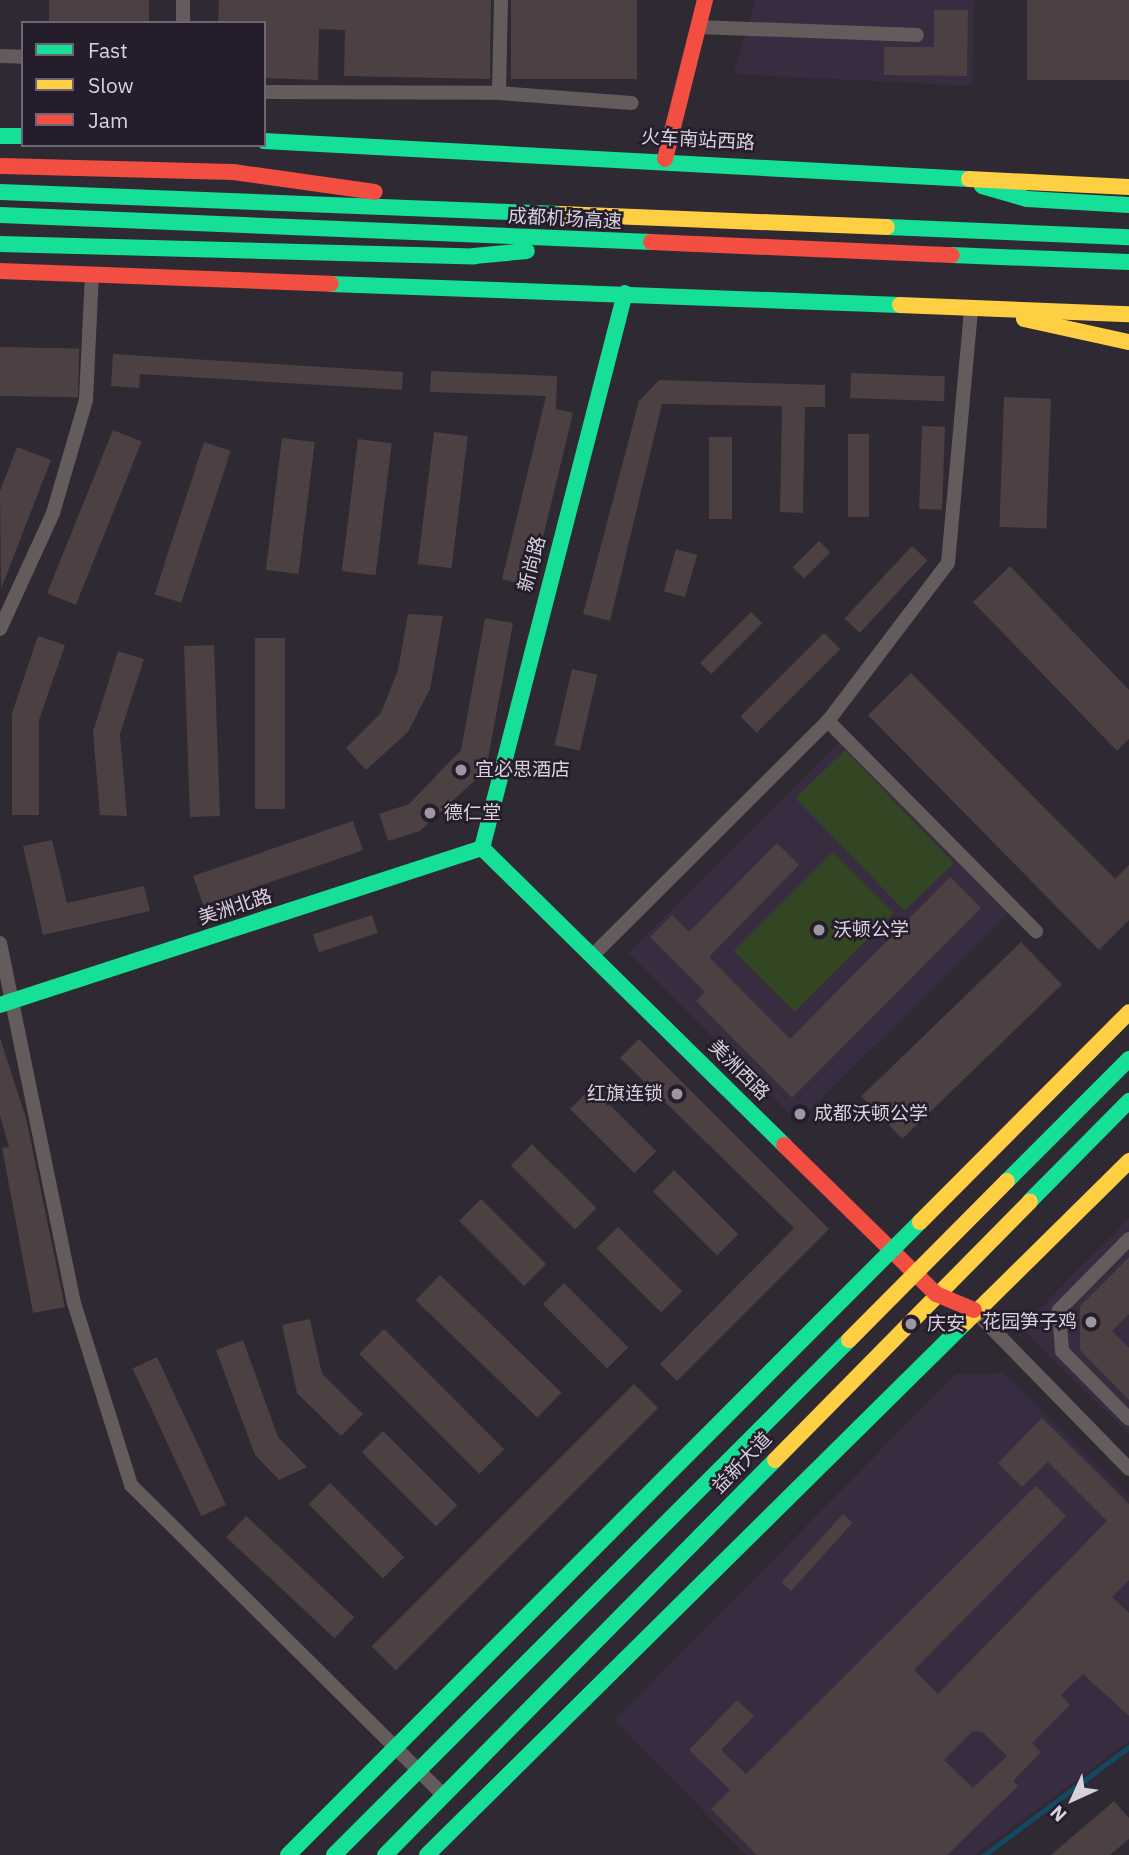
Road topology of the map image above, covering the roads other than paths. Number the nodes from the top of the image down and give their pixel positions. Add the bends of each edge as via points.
1 (183, 0) edge
2 (500, 0) edge
3 (705, 0) edge
4 (183, 21) edge
5 (698, 27) junction
6 (917, 36) dead end
7 (0, 56) edge
8 (21, 57) edge
9 (266, 92) edge
10 (499, 93) junction
11 (632, 103) dead end
12 (0, 136) edge
13 (21, 136) edge
14 (266, 141) edge
15 (664, 159) junction
16 (0, 166) edge
17 (945, 176) junction
18 (1129, 187) edge
19 (0, 192) edge
20 (1129, 205) edge
21 (511, 212) junction
22 (0, 215) edge
23 (1129, 237) edge
24 (0, 244) edge
25 (702, 246) junction
26 (1129, 262) edge
27 (0, 271) edge
28 (92, 274) junction
29 (625, 293) junction
30 (971, 309) junction
31 (1129, 314) edge
32 (1129, 342) edge
33 (0, 629) edge
34 (828, 721) junction
35 (482, 848) junction
36 (1036, 931) dead end
37 (0, 943) edge
38 (593, 955) junction
39 (7, 1003) edge
40 (1129, 1012) edge
41 (1129, 1059) edge
42 (1129, 1101) edge
43 (1129, 1161) edge
44 (1129, 1239) edge
45 (936, 1294) junction
46 (974, 1310) junction
47 (1129, 1419) edge
48 (1129, 1469) edge
49 (444, 1796) junction
50 (288, 1855) edge
51 (334, 1855) edge
52 (385, 1855) edge
53 (426, 1855) edge

1 - 4 street
2 - 10 street
3 - 5 main road
5 - 6 street
5 - 15 main road
7 - 8 street
9 - 10 street
10 - 11 street
12 - 13 main road
14 - 15 main road, 火车南站西路
15 - 17 main road, 火车南站西路
16 - 21 main road via 233,172
17 - 18 main road, 火车南站西路
17 - 20 main road via 1027,199
19 - 21 main road, 成都机场高速
21 - 23 main road, 成都机场高速
22 - 25 main road, 成都机场高速
24 - 25 main road via 474,256
25 - 26 main road, 成都机场高速
27 - 28 main road
28 - 29 main road
28 - 33 street via 86,400 53,513
29 - 30 main road
29 - 35 main road, 新尚路
30 - 31 main road
30 - 32 main road
30 - 34 street via 948,563
34 - 36 street
34 - 38 street
35 - 38 main road, 美洲西路
35 - 39 main road, 美洲北路
37 - 39 street
38 - 45 main road, 美洲西路
39 - 49 street via 74,1303 131,1485
40 - 50 main road, bridge
41 - 51 main road, bridge
42 - 45 main road, 益新大道
43 - 46 main road
44 - 47 street via 1059,1310 1062,1351
45 - 46 main road, 美洲西路
45 - 49 main road, 益新大道
46 - 48 street
46 - 53 main road
49 - 52 main road, 益新大道

